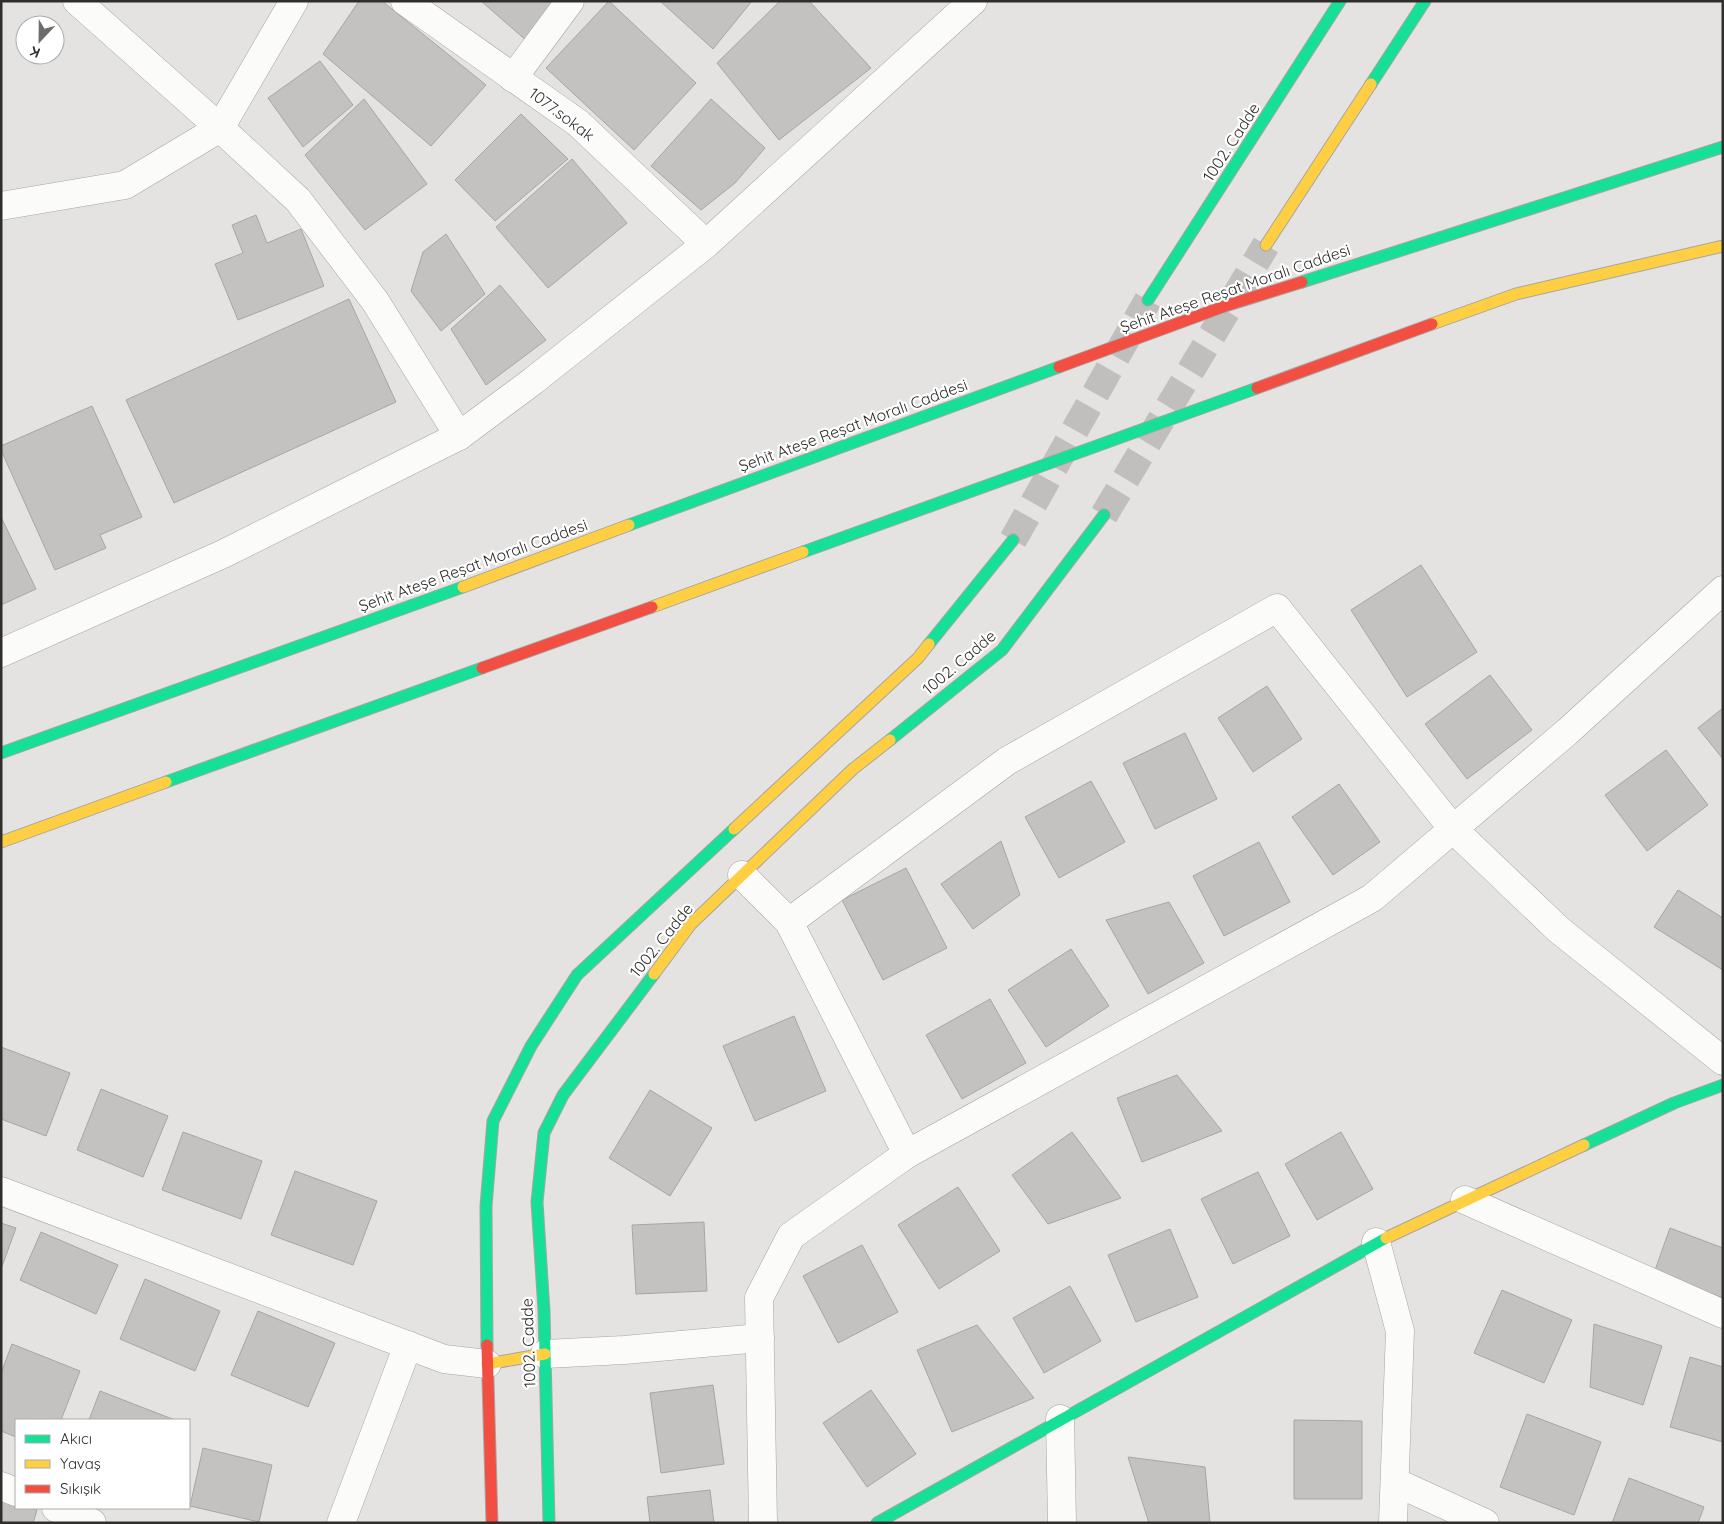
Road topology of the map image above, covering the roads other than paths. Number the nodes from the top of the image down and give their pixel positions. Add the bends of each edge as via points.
1 (77, 1) edge
2 (294, 1) edge
3 (405, 1) edge
4 (570, 1) edge
5 (974, 1) edge
6 (1340, 1) edge
7 (1425, 1) edge
8 (513, 78) junction
9 (220, 128) junction
10 (1723, 147) edge
11 (1, 206) edge
12 (706, 244) junction
13 (1266, 246) tunnel mouth
14 (1723, 246) edge
15 (1148, 300) tunnel mouth
16 (459, 436) junction
17 (1104, 514) tunnel mouth
18 (1013, 540) tunnel mouth
19 (1723, 590) edge
20 (1, 653) edge
21 (1, 753) edge
22 (1452, 829) junction
23 (1, 842) edge
24 (739, 872) junction
25 (789, 922) junction
26 (1723, 1061) edge
27 (1723, 1084) edge
28 (907, 1154) junction
29 (1, 1191) edge
30 (1465, 1200) junction
31 (1376, 1242) junction
32 (1723, 1314) edge
33 (760, 1338) junction
34 (408, 1345) junction
35 (545, 1354) junction
36 (487, 1364) junction
37 (1060, 1418) junction
38 (1394, 1482) junction
39 (1, 1486) edge
40 (15, 1492) edge
41 (58, 1509) edge
42 (92, 1523) edge
43 (341, 1523) edge
44 (492, 1523) edge
45 (549, 1523) edge
46 (763, 1523) edge
47 (877, 1523) edge
48 (1062, 1523) edge
49 (1393, 1523) edge
50 (1485, 1523) edge

1 - 9 street
2 - 9 street
3 - 8 street, 1077.sokak
4 - 8 street
5 - 12 street
6 - 15 main road, 1002. Cadde
7 - 13 main road
8 - 12 street, 1077.sokak via 578,123
9 - 11 street via 125,185
9 - 16 street via 298,200 375,301
10 - 21 main road, Şehit Ateşe Reşat Moralı Caddesi via 1224,306
12 - 16 street
14 - 23 main road via 1516,294
16 - 20 street via 223,554
17 - 24 main road, 1002. Cadde via 1002,650 853,769
18 - 36 main road, 1002. Cadde via 918,658 719,850 577,975 530,1046 493,1121 486,1206
19 - 22 street via 1567,732
22 - 25 street via 1277,608 1008,761
22 - 26 street via 1559,930
22 - 28 street via 1372,898
24 - 25 street
24 - 35 main road, 1002. Cadde via 692,924 563,1095 544,1133 537,1202
25 - 28 street
27 - 30 main road via 1674,1103
28 - 33 street via 791,1236 759,1298
29 - 34 street
30 - 31 main road
30 - 32 street
31 - 37 main road
31 - 38 street via 1400,1331
33 - 35 street
33 - 46 street
34 - 36 street via 444,1359
34 - 43 street
35 - 36 main road
35 - 45 main road, 1002. Cadde
36 - 44 main road, 1002. Cadde
37 - 47 main road
37 - 48 street
38 - 49 street
38 - 50 street
39 - 40 street
41 - 42 street

